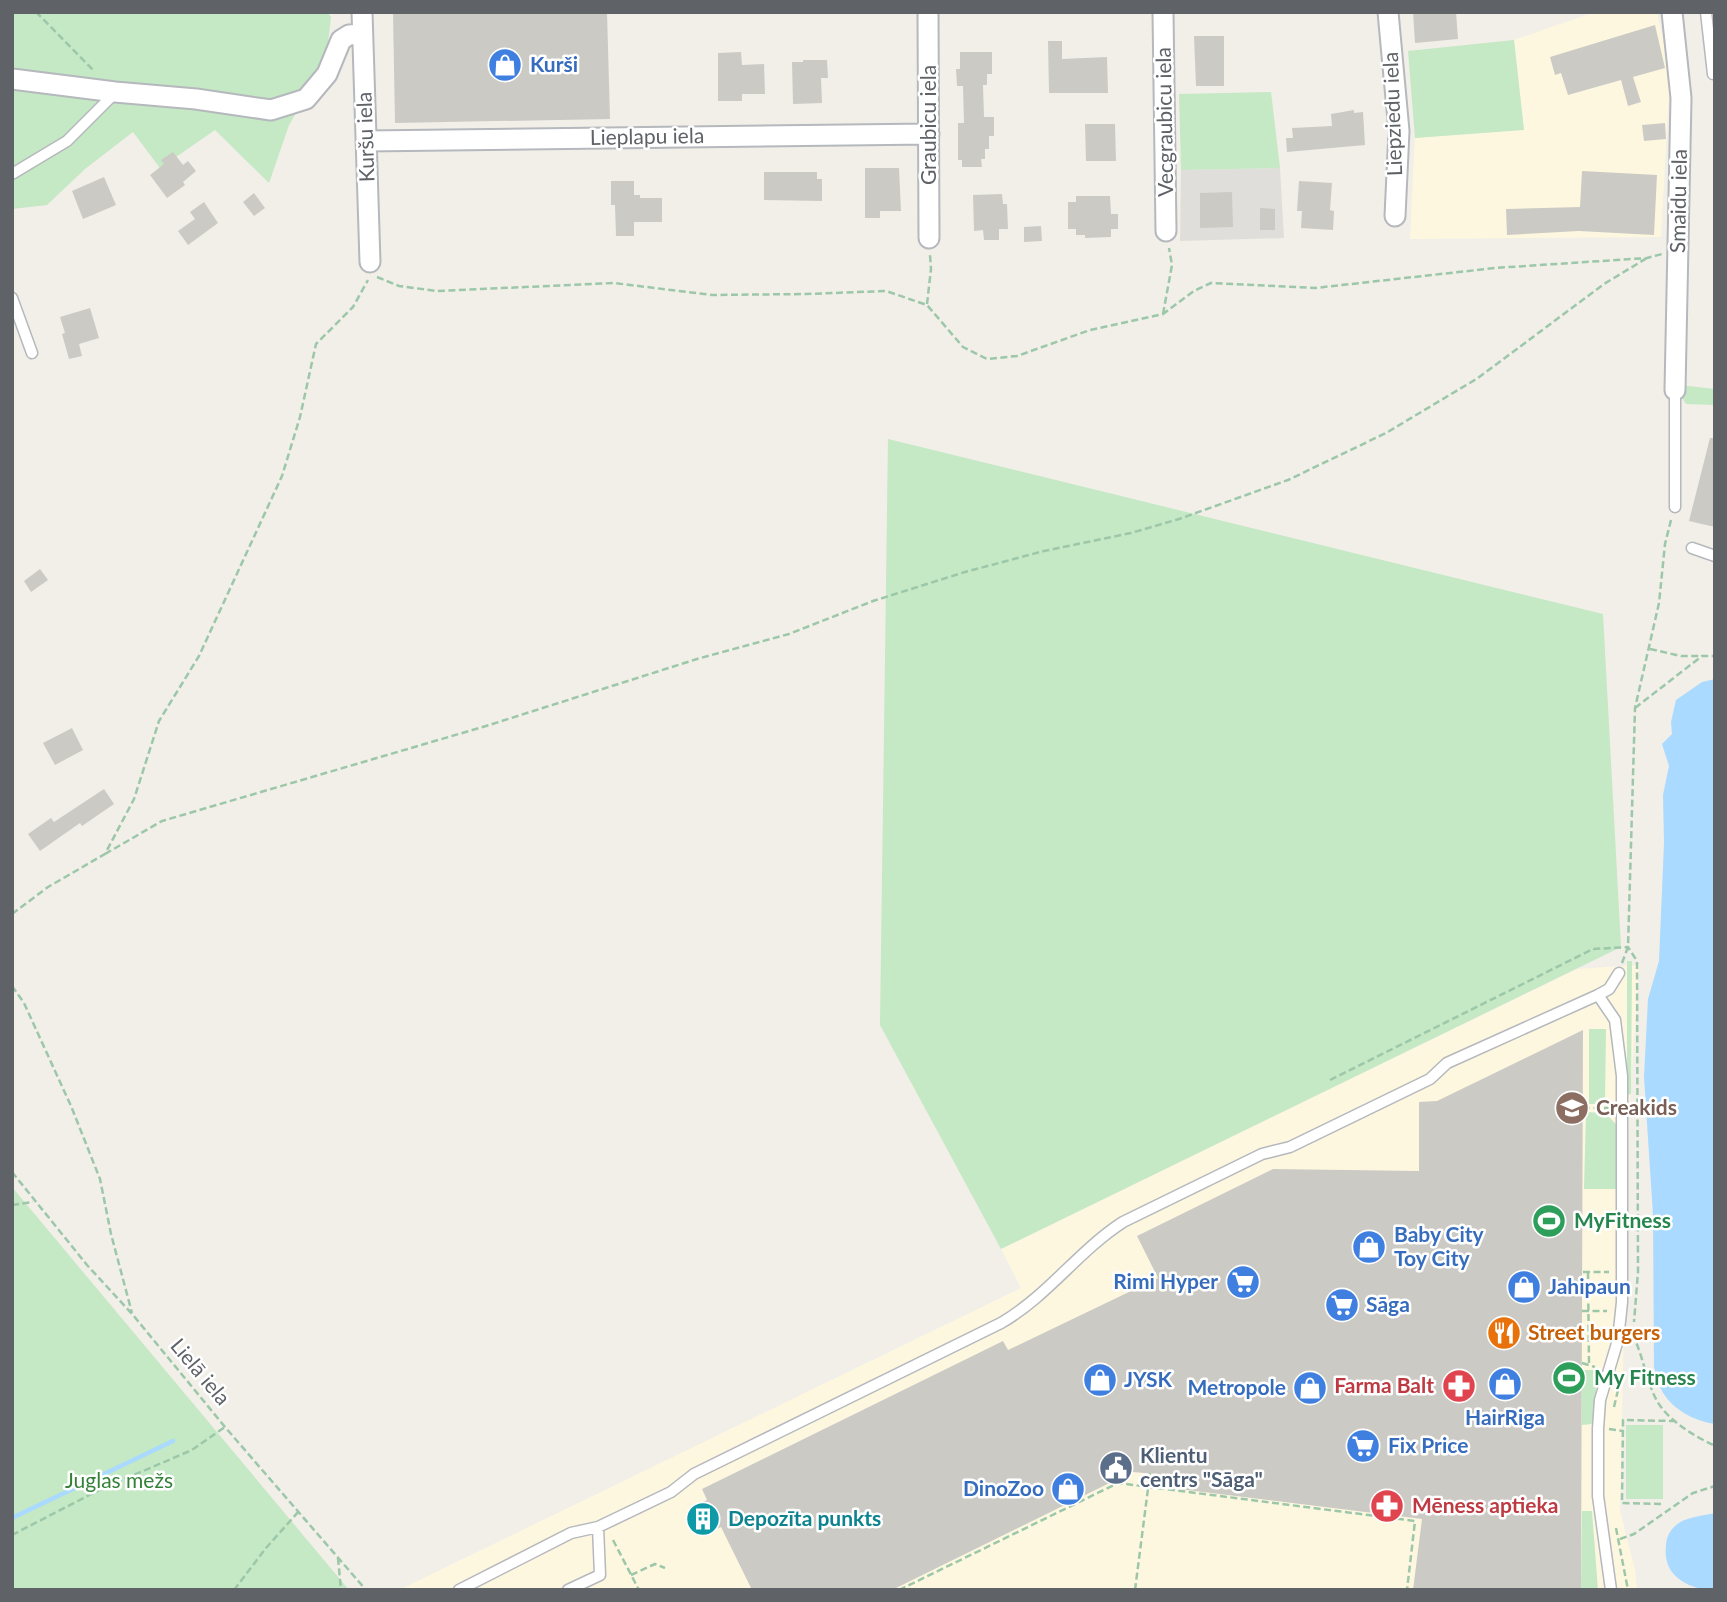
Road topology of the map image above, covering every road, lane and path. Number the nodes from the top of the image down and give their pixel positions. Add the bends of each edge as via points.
1 (36, 12) edge
2 (362, 12) edge
3 (928, 12) edge
4 (1163, 12) edge
5 (1388, 12) edge
6 (1672, 12) edge
7 (1706, 12) edge
8 (362, 34) junction
9 (1715, 74) edge
10 (12, 79) edge
11 (116, 92) junction
12 (929, 134) junction
13 (366, 141) junction
14 (12, 174) edge
15 (1395, 216) dead end
16 (1166, 231) joint
17 (929, 238) joint
18 (1678, 250) junction
19 (1647, 258) junction
20 (370, 262) dead end
21 (12, 298) edge
22 (927, 305) junction
23 (1163, 314) junction
24 (32, 354) dead end
25 (1675, 390) joint
26 (1675, 507) joint
27 (1692, 548) dead end
28 (1715, 556) edge
29 (1650, 649) junction
30 (1702, 656) junction
31 (1715, 656) edge
32 (1635, 708) junction
33 (105, 854) junction
34 (12, 914) edge
35 (1628, 947) junction
36 (1637, 961) dead end
37 (1619, 972) joint
38 (12, 986) edge
39 (1598, 995) junction
40 (1330, 1080) dead end
41 (1583, 1108) dead end
42 (1605, 1108) dead end
43 (12, 1172) edge
44 (34, 1202) junction
45 (12, 1205) edge
46 (1583, 1272) dead end
47 (1588, 1272) junction
48 (1623, 1272) junction
49 (1621, 1310) junction
50 (1583, 1311) dead end
51 (1588, 1311) junction
52 (133, 1315) junction
53 (1632, 1334) dead end
54 (1589, 1364) dead end
55 (1674, 1420) junction
56 (225, 1427) junction
57 (1715, 1446) edge
58 (1150, 1473) dead end
59 (1715, 1486) edge
60 (1148, 1487) junction
61 (1661, 1504) dead end
62 (299, 1511) junction
63 (601, 1525) junction
64 (12, 1535) edge
65 (1620, 1539) dead end
66 (338, 1558) junction
67 (665, 1568) dead end
68 (631, 1575) junction
69 (234, 1590) edge
70 (341, 1590) edge
71 (366, 1590) edge
72 (459, 1590) edge
73 (568, 1590) edge
74 (639, 1590) edge
75 (899, 1590) edge
76 (1135, 1590) edge
77 (1407, 1590) edge
78 (1611, 1590) edge

1 - 11 path
2 - 8 street, Kuršu iela
3 - 12 street, Graubicu iela
4 - 16 street, Vecgraubicu iela
5 - 15 street, Liepziedu iela via 1399,131
6 - 18 street, Smaidu iela via 1681,98
7 - 9 lane
8 - 11 street via 341,40 327,74 306,99 271,110
8 - 13 street, Kuršu iela
10 - 11 street
11 - 14 lane via 67,141
12 - 13 street, Lieplapu iela
12 - 17 street, Graubicu iela
13 - 20 street, Kuršu iela
16 - 23 path via 1172,265
17 - 22 path
18 - 19 path
18 - 25 street, Smaidu iela
19 - 23 path via 1495,268 1315,288 1211,283
19 - 33 path via 1604,284 1478,378 1386,433 1288,480 1179,519 965,572 789,634 162,821
21 - 24 lane
22 - 23 path via 963,347 987,359 1017,356 1090,330
22 - 33 path via 886,291 712,295 614,282 437,291 399,286 371,274 353,307 316,344 282,476 199,656 159,722 134,799
25 - 26 lane
26 - 29 path
27 - 28 lane
29 - 30 path
29 - 32 path
30 - 31 path
30 - 32 path
32 - 35 path
33 - 34 path
35 - 36 path
35 - 37 path
35 - 40 path via 1593,949
37 - 39 lane via 1609,989
38 - 52 path via 71,1106 100,1179
39 - 48 lane via 1615,1020 1620,1057
39 - 63 lane via 1447,1063 1430,1079 1290,1147 1262,1154 1123,1222 1081,1254 1025,1310
41 - 42 path
43 - 44 path, Lielā iela
44 - 45 path
44 - 52 path, Lielā iela
46 - 47 path
47 - 48 path
47 - 51 path
48 - 49 lane
49 - 51 path
49 - 78 lane via 1618,1340 1600,1400 1598,1429 1598,1496
50 - 51 path
51 - 54 path
52 - 56 path, Lielā iela
53 - 55 path via 1655,1398
55 - 57 path
55 - 61 path via 1623,1420 1622,1503
56 - 62 path, Lielā iela
56 - 64 path via 192,1450 101,1489
58 - 60 path
59 - 65 path via 1693,1493
60 - 75 path via 1118,1483
60 - 76 path
60 - 77 path via 1415,1521
62 - 66 path, Lielā iela
62 - 69 path
63 - 68 path
63 - 72 lane via 571,1533
63 - 73 lane via 600,1575
66 - 70 path
66 - 71 path, Lielā iela
67 - 68 path via 655,1564
68 - 74 path

